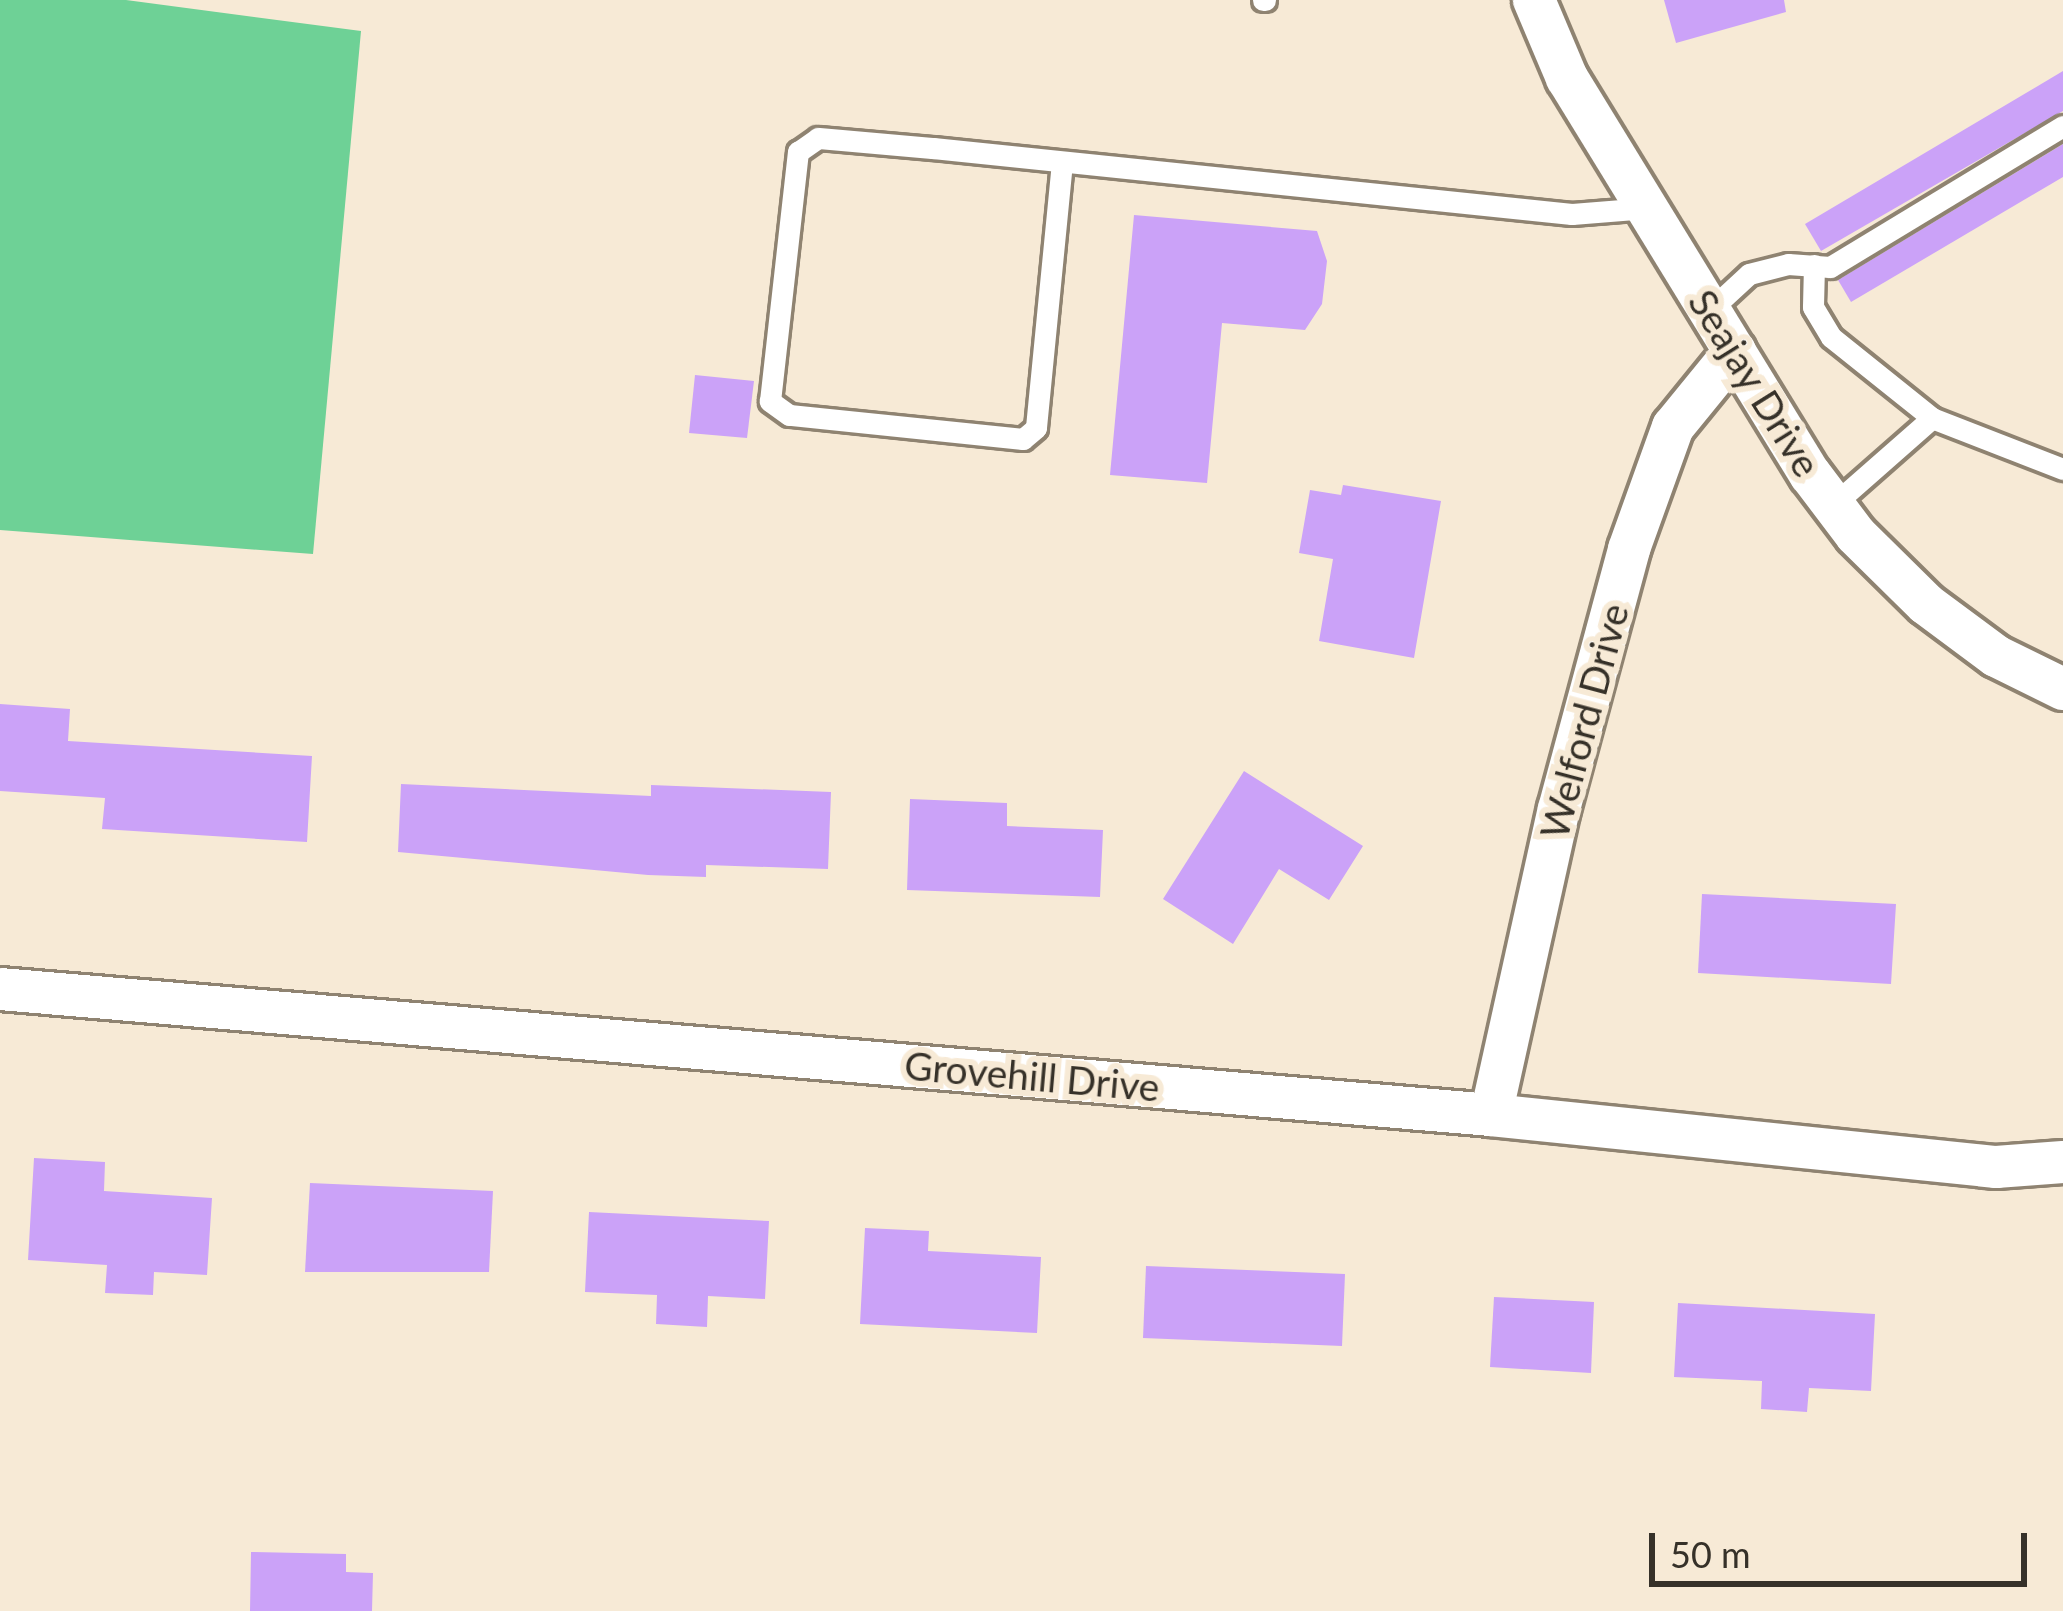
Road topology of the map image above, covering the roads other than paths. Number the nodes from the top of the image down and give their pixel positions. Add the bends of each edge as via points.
1 (1534, 0) edge
2 (2063, 126) edge
3 (1062, 162) junction
4 (1647, 208) junction
5 (1814, 265) junction
6 (1710, 310) junction
7 (1735, 351) junction
8 (1932, 418) junction
9 (2063, 469) edge
10 (1833, 505) junction
11 (2063, 689) edge
12 (0, 989) edge
13 (1491, 1115) junction
14 (2063, 1162) edge

1 - 4 street, Seajay Drive via 1567,78
2 - 5 lane via 1830,267
3 - 3 lane via 818,138 798,152 770,401 788,415 1024,439 1036,428
3 - 4 lane via 1572,214
4 - 6 street, Seajay Drive
5 - 6 lane via 1749,274
5 - 8 lane via 1813,307 1831,337
6 - 7 street, Seajay Drive
7 - 10 street, Seajay Drive
7 - 13 street, Welford Drive via 1673,427 1629,549 1559,809
8 - 9 lane
8 - 10 lane
10 - 11 street, Seajay Drive via 1926,604 1996,656
12 - 13 street, Grovehill Drive
13 - 14 street, Grovehill Drive via 1996,1167

